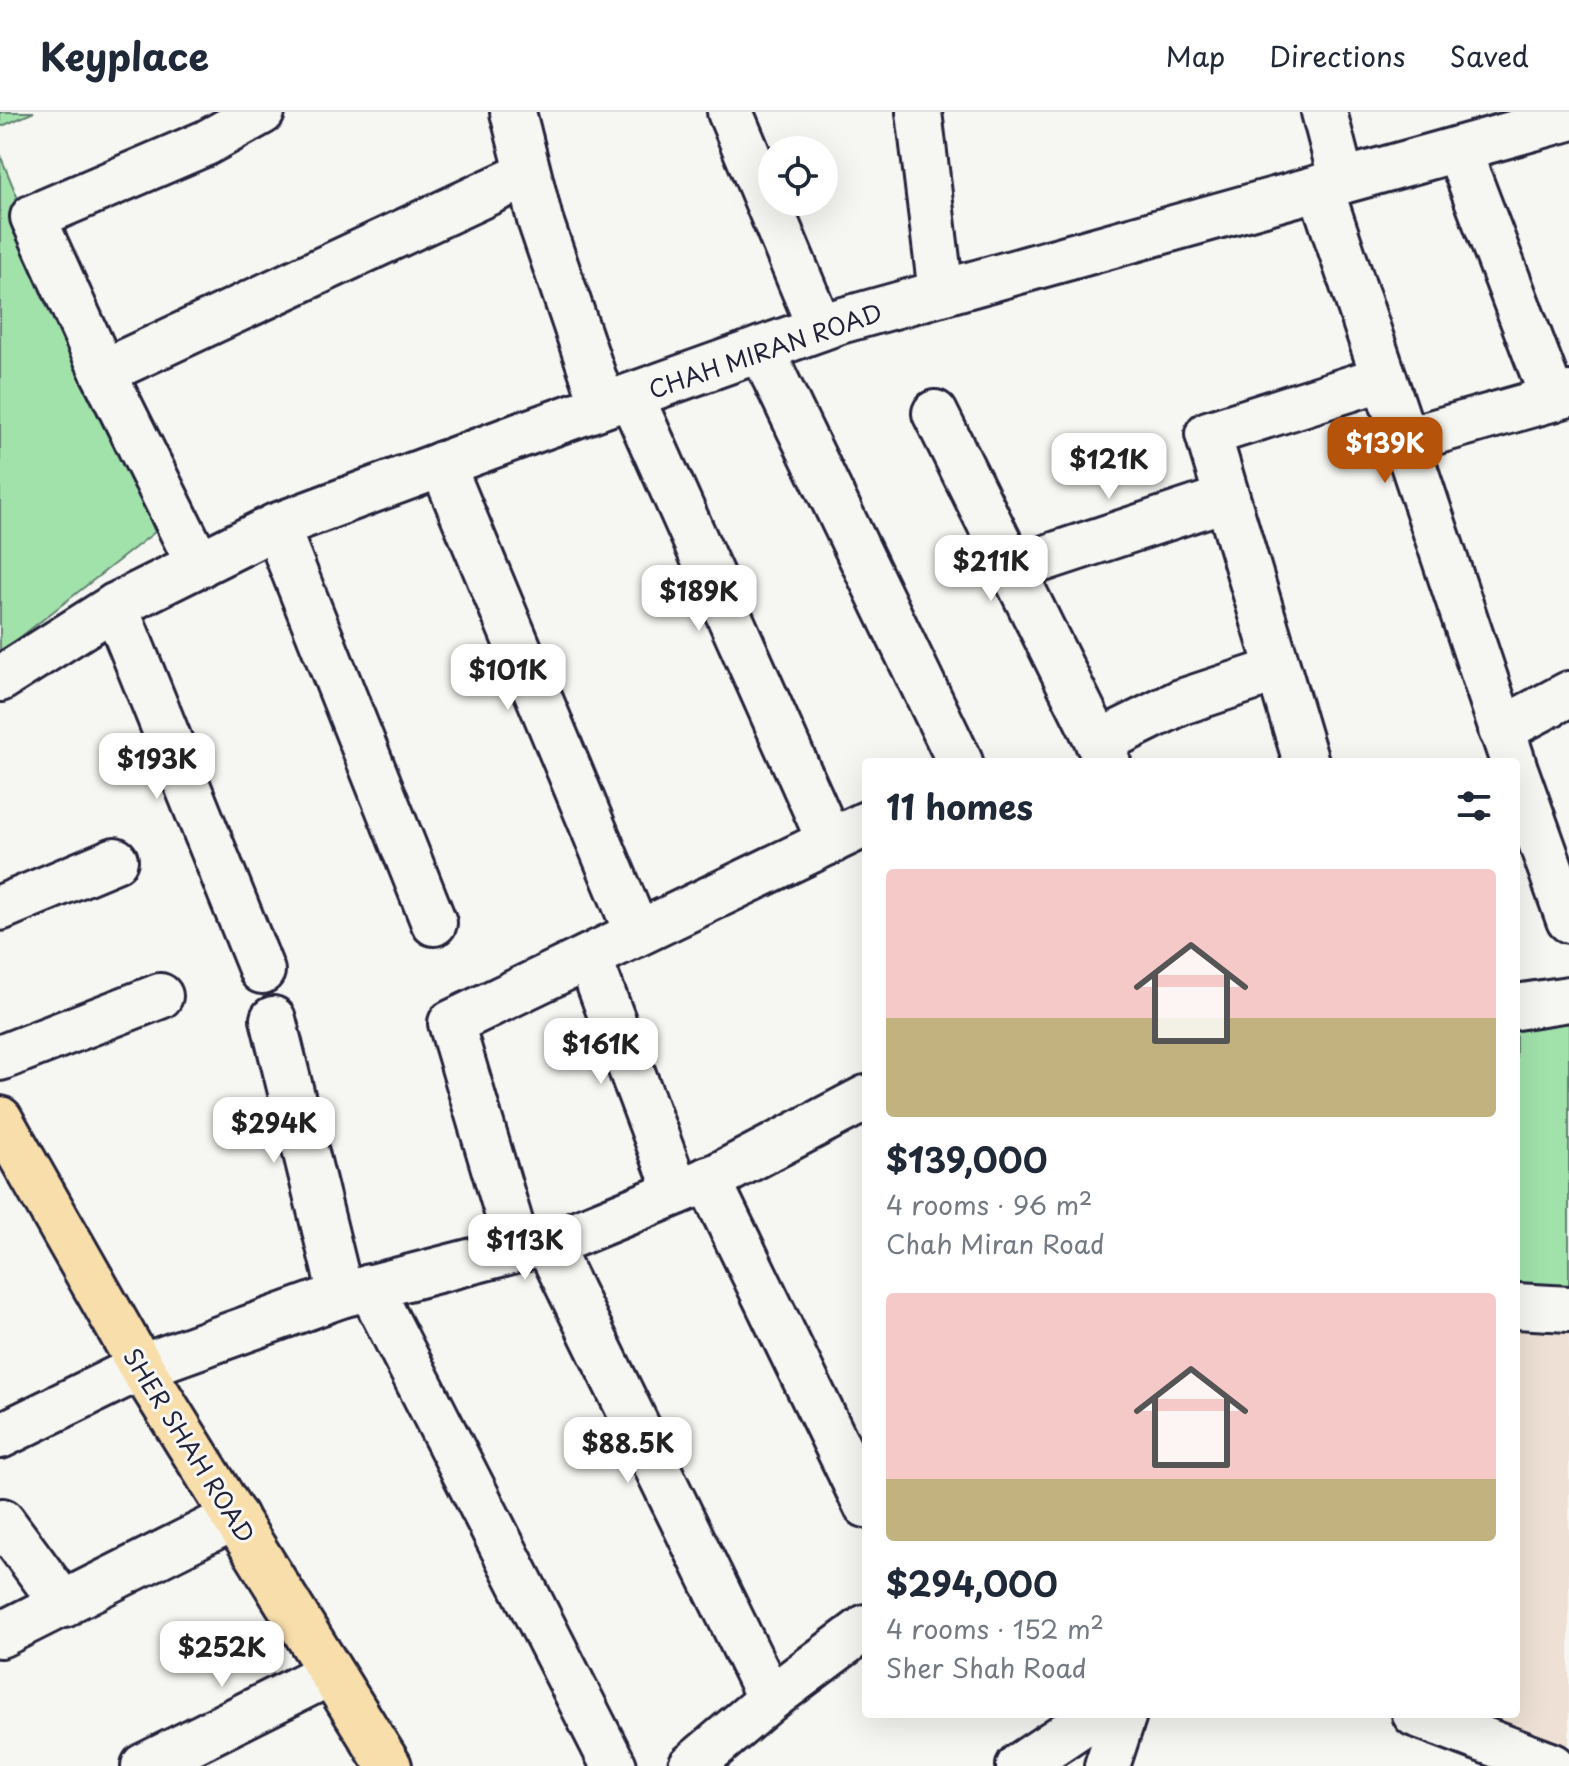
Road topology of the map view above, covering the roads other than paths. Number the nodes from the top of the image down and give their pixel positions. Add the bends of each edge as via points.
1 (262, 112) edge
2 (513, 112) edge
3 (730, 112) edge
4 (919, 112) edge
5 (1324, 112) edge
6 (1569, 118) edge
7 (1458, 149) junction
8 (528, 174) junction
9 (1331, 184) junction
10 (941, 293) junction
11 (820, 328) junction
12 (761, 349) junction
13 (103, 372) junction
14 (1384, 378) junction
15 (1561, 397) edge
16 (617, 400) junction
17 (935, 413) dead end
18 (1406, 440) junction
19 (442, 464) junction
20 (1227, 498) junction
21 (276, 526) junction
22 (199, 565) junction
23 (1012, 569) junction
24 (115, 606) junction
25 (1278, 670) junction
26 (0, 679) edge
27 (1569, 694) edge
28 (1507, 746) edge
29 (1103, 752) edge
30 (958, 758) edge
31 (1305, 758) edge
32 (1520, 781) edge
33 (848, 833) edge
34 (115, 860) dead end
35 (1560, 866) edge
36 (0, 908) edge
37 (1569, 920) edge
38 (434, 923) dead end
39 (637, 933) junction
40 (589, 957) junction
41 (262, 971) dead end
42 (160, 996) dead end
43 (1569, 999) edge
44 (1520, 1006) edge
45 (273, 1019) dead end
46 (0, 1058) edge
47 (862, 1110) edge
48 (0, 1119) edge
49 (692, 1186) junction
50 (532, 1245) junction
51 (356, 1291) junction
52 (1520, 1306) edge
53 (1569, 1309) edge
54 (141, 1367) junction
55 (0, 1436) edge
56 (862, 1498) edge
57 (235, 1517) junction
58 (2, 1521) edge
59 (64, 1605) junction
60 (862, 1630) edge
61 (0, 1635) edge
62 (330, 1673) junction
63 (770, 1699) junction
64 (1426, 1718) edge
65 (1116, 1742) edge
66 (144, 1766) edge
67 (389, 1766) edge
68 (614, 1766) edge
69 (691, 1766) edge
70 (1019, 1766) edge
71 (1553, 1766) edge

1 - 13 street via 206,143 33,217
2 - 8 street
3 - 11 street
4 - 10 street
5 - 9 street
6 - 7 street, CHAH MIRAN ROAD
7 - 9 street, CHAH MIRAN ROAD
7 - 15 street
8 - 13 street
8 - 16 street via 540,220
9 - 10 street, CHAH MIRAN ROAD
9 - 14 street
10 - 11 street, CHAH MIRAN ROAD
11 - 12 street, CHAH MIRAN ROAD
12 - 16 street, CHAH MIRAN ROAD
12 - 30 street
13 - 22 street
14 - 18 street
14 - 20 street via 1208,434
15 - 18 street
16 - 19 street, CHAH MIRAN ROAD
16 - 33 street
17 - 23 street
18 - 28 street
19 - 21 street, CHAH MIRAN ROAD
19 - 39 street
20 - 23 street
20 - 25 street
21 - 22 street, CHAH MIRAN ROAD
21 - 38 street
22 - 24 street, CHAH MIRAN ROAD
23 - 29 street
24 - 26 street, CHAH MIRAN ROAD
24 - 41 street
25 - 29 street via 1181,702
25 - 31 street
27 - 28 street
32 - 35 street
33 - 39 street
34 - 36 street
35 - 37 street
39 - 40 street
40 - 49 street
40 - 50 street via 451,1023
42 - 46 street
43 - 44 street
45 - 51 street
47 - 49 street
48 - 54 main road, SHER SHAH ROAD
49 - 50 street
49 - 56 street
50 - 51 street
50 - 63 street
51 - 54 street
51 - 68 street
52 - 53 street
54 - 55 street
54 - 57 main road, SHER SHAH ROAD
57 - 59 street
57 - 62 main road, SHER SHAH ROAD
58 - 59 street
59 - 61 street
60 - 63 street
62 - 66 street
62 - 67 main road, SHER SHAH ROAD
63 - 69 street
64 - 71 street
65 - 70 street

